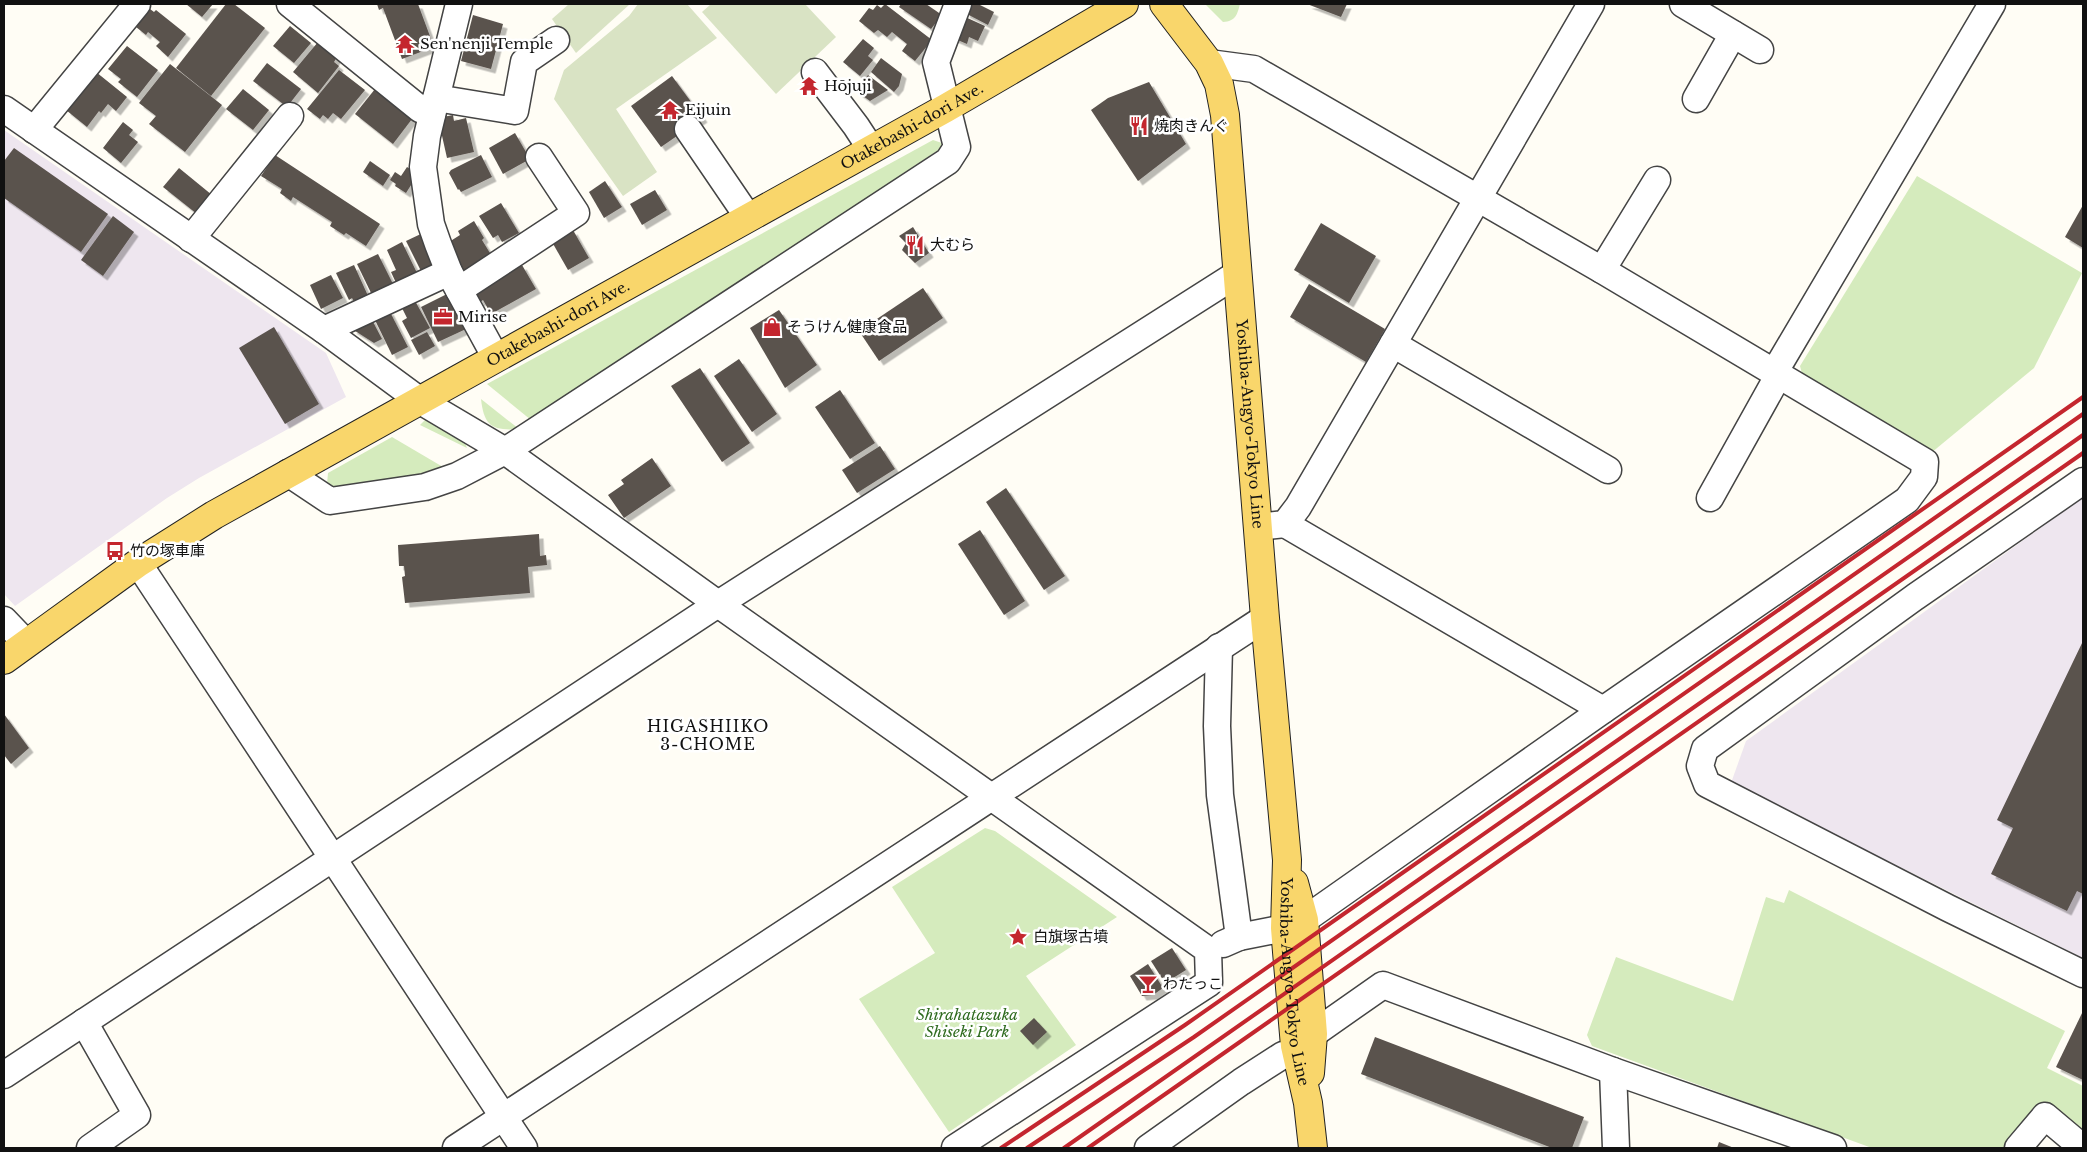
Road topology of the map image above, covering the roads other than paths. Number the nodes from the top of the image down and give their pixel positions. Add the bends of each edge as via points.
1 (137, 4) edge
2 (290, 4) edge
3 (459, 4) edge
4 (958, 4) edge
5 (1124, 4) edge
6 (1164, 4) edge
7 (1591, 4) edge
8 (1683, 4) edge
9 (1992, 4) edge
10 (1733, 34) junction
11 (556, 40) dead end
12 (1760, 50) dead end
13 (1209, 62) junction
14 (815, 72) dead end
15 (1696, 98) dead end
16 (429, 107) junction
17 (946, 108) junction
18 (4, 109) edge
19 (290, 116) dead end
20 (688, 129) dead end
21 (34, 130) junction
22 (871, 149) junction
23 (539, 157) dead end
24 (1657, 180) dead end
25 (1479, 198) junction
26 (748, 217) junction
27 (191, 240) junction
28 (1602, 270) junction
29 (1237, 274) junction
30 (454, 280) junction
31 (324, 330) junction
32 (1393, 344) junction
33 (496, 358) junction
34 (1776, 374) junction
35 (419, 400) junction
36 (505, 451) junction
37 (1608, 470) dead end
38 (288, 473) junction
39 (2083, 481) edge
40 (1710, 498) dead end
41 (1285, 524) junction
42 (1258, 527) junction
43 (138, 562) junction
44 (718, 604) junction
45 (1265, 618) junction
46 (4, 620) edge
47 (26, 643) junction
48 (1219, 647) junction
49 (4, 660) edge
50 (1603, 710) junction
51 (993, 797) junction
52 (332, 857) junction
53 (1294, 924) junction
54 (1238, 937) junction
55 (1208, 950) junction
56 (2083, 974) edge
57 (84, 1022) junction
58 (1313, 1034) junction
59 (1283, 1055) dead end
60 (1613, 1072) junction
61 (4, 1075) edge
62 (1308, 1102) junction
63 (504, 1117) junction
64 (1162, 1144) edge
65 (90, 1148) edge
66 (456, 1148) edge
67 (524, 1148) edge
68 (955, 1148) edge
69 (1313, 1148) edge
70 (1616, 1148) edge
71 (1833, 1148) edge
72 (2018, 1148) edge
73 (2083, 1148) edge

1 - 21 street
2 - 16 street
3 - 16 street
4 - 17 street via 936,62
5 - 17 main road, Otakebashi-dori Ave.
6 - 13 main road, Yoshiba-Angyo-Tokyo Line
7 - 25 street
8 - 10 street
9 - 34 street
10 - 12 street
10 - 15 street
11 - 16 street via 524,62 515,111
13 - 25 street via 1254,69
13 - 29 main road, Yoshiba-Angyo-Tokyo Line via 1219,84 1225,115
14 - 22 street
16 - 30 street via 423,167 431,224
17 - 22 main road, Otakebashi-dori Ave.
17 - 36 street via 957,147 948,161
18 - 21 street
19 - 27 street
20 - 26 street
21 - 27 street
22 - 26 main road, Otakebashi-dori Ave.
23 - 30 street via 576,213
24 - 28 street
25 - 28 street
25 - 32 street
26 - 33 main road, Otakebashi-dori Ave.
27 - 31 street
28 - 34 street
29 - 42 main road, Yoshiba-Angyo-Tokyo Line
29 - 44 street
30 - 31 street
30 - 33 street
31 - 35 street
32 - 37 street
32 - 41 street
33 - 35 main road, Otakebashi-dori Ave.
34 - 40 street
34 - 50 street via 1925,462 1924,477 1907,500
35 - 36 street
35 - 38 main road, Otakebashi-dori Ave.
36 - 38 street via 457,476 425,487 330,501
36 - 44 street
38 - 43 main road, Otakebashi-dori Ave.
39 - 56 street via 1915,597 1705,749 1700,766 1707,784
41 - 42 street
41 - 50 street
42 - 45 main road, Yoshiba-Angyo-Tokyo Line
43 - 47 main road, Otakebashi-dori Ave.
43 - 52 street
44 - 51 street
44 - 52 street
45 - 48 street
45 - 53 main road, Yoshiba-Angyo-Tokyo Line
46 - 47 street
47 - 49 main road, Otakebashi-dori Ave.
48 - 51 street
48 - 54 street via 1217,726 1220,795
50 - 53 street
51 - 55 street
51 - 63 street
52 - 57 street
52 - 63 street
53 - 54 street
53 - 58 main road, Yoshiba-Angyo-Tokyo Line
53 - 62 main road, Yoshiba-Angyo-Tokyo Line via 1294,1046
54 - 55 street
55 - 68 street via 1209,983
57 - 61 street
57 - 65 street via 138,1115
58 - 60 street via 1383,985
58 - 62 main road, Yoshiba-Angyo-Tokyo Line
59 - 64 street via 1241,1082
60 - 70 street
60 - 71 street
62 - 69 main road, Yoshiba-Angyo-Tokyo Line
63 - 66 street
63 - 67 street
72 - 73 street via 2045,1116

